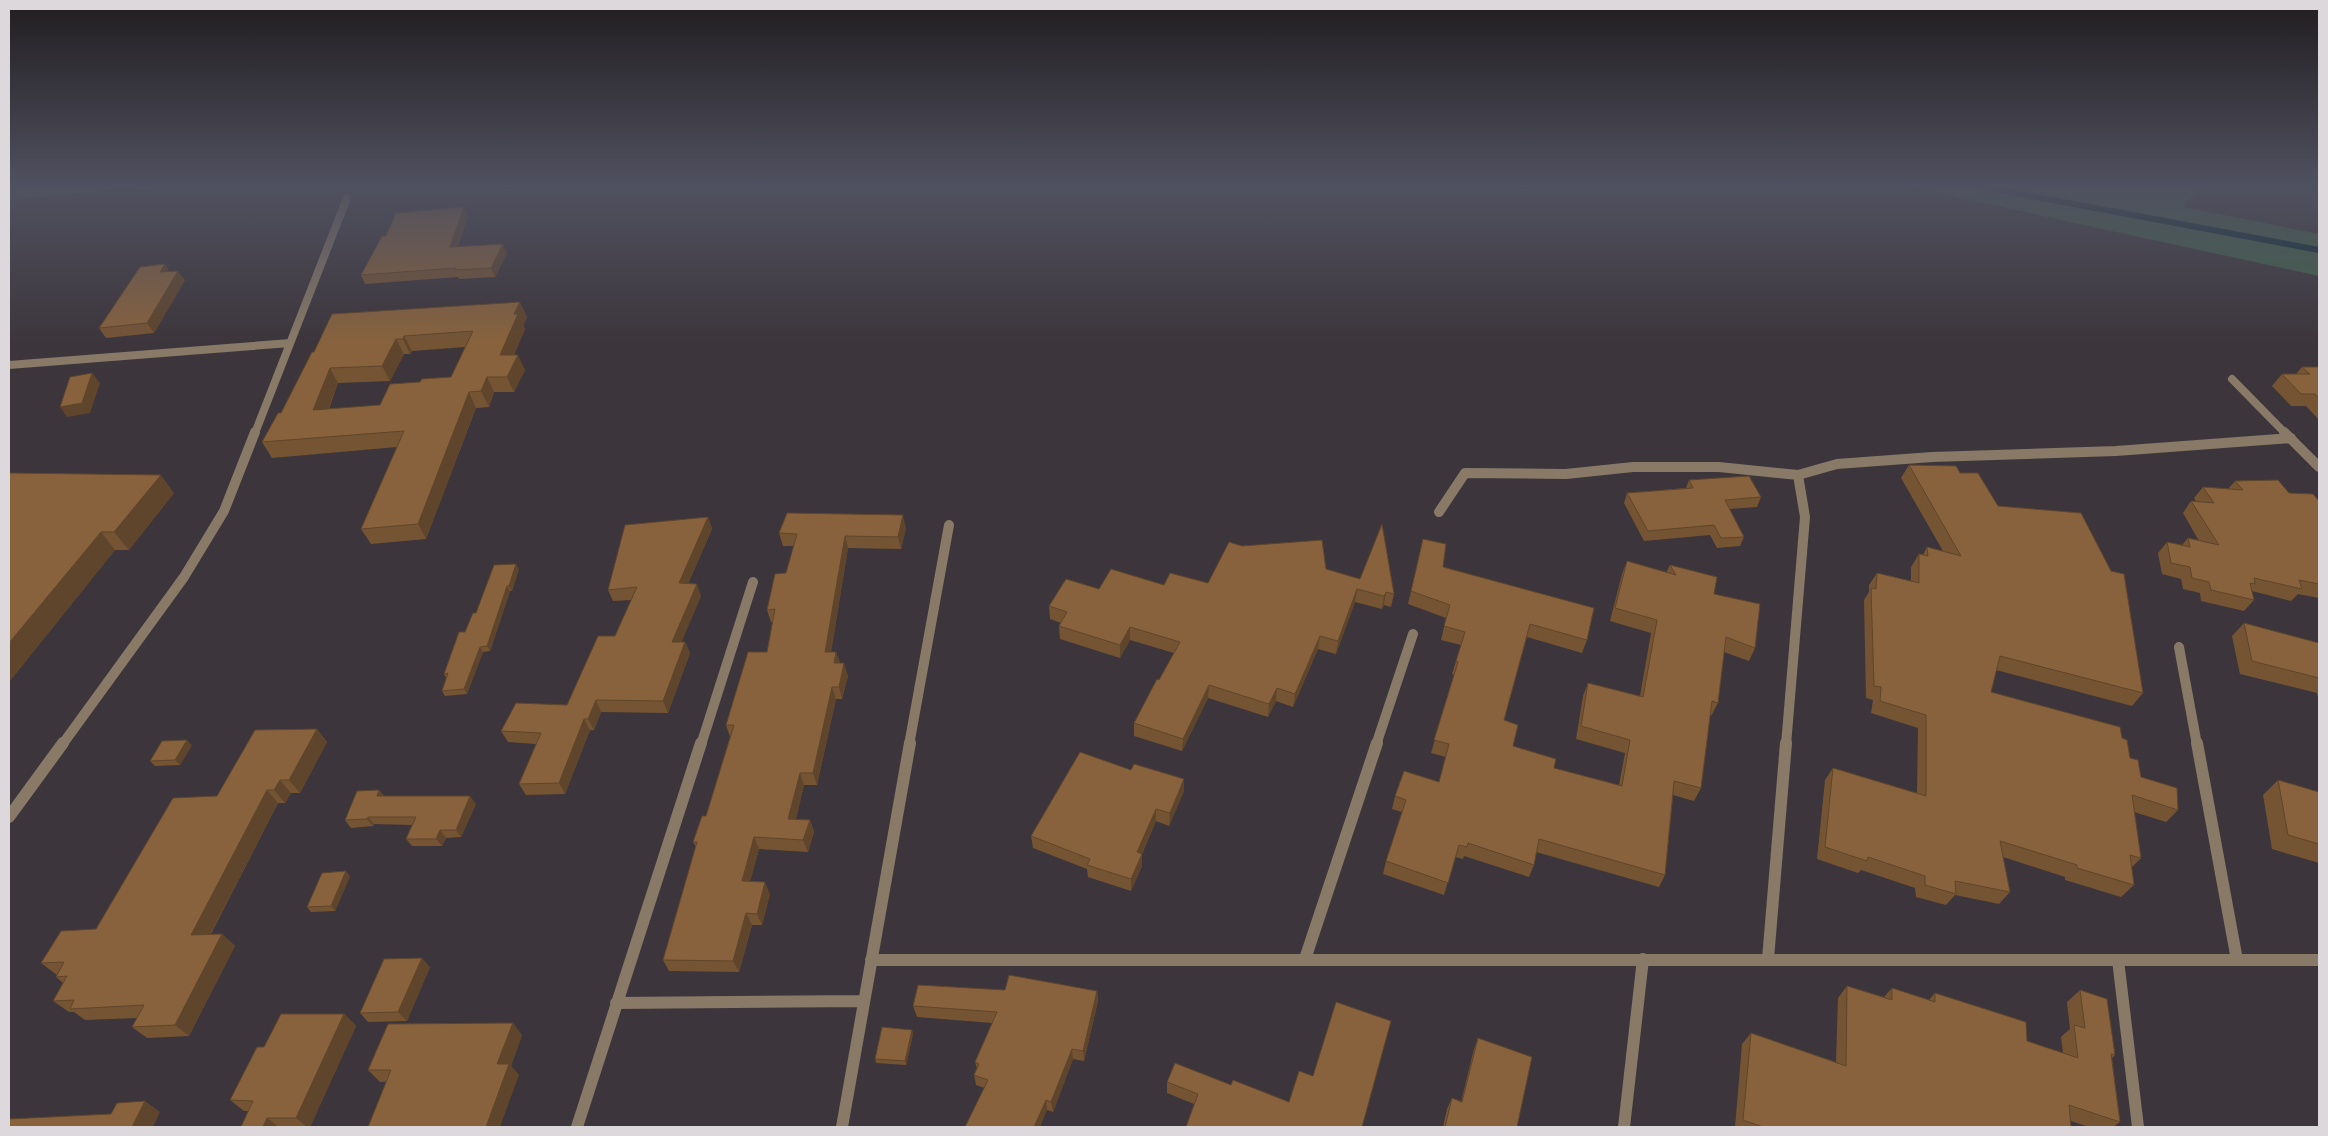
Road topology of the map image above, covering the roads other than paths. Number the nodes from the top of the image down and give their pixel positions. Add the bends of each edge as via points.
1 (331, 238) edge
2 (290, 344) junction
3 (9, 365) edge
4 (2232, 379) dead end
5 (2291, 438) junction
6 (2319, 468) edge
7 (1798, 475) junction
8 (1439, 512) dead end
9 (949, 525) dead end
10 (753, 582) dead end
11 (1413, 634) dead end
12 (2179, 647) dead end
13 (9, 817) edge
14 (1305, 959) junction
15 (1643, 959) junction
16 (1768, 959) junction
17 (871, 960) junction
18 (2118, 960) junction
19 (2237, 960) junction
20 (2319, 960) edge
21 (862, 1001) junction
22 (616, 1003) junction
23 (577, 1127) edge
24 (842, 1127) edge
25 (1624, 1127) edge
26 (2138, 1127) edge

1 - 2 street
2 - 3 street
2 - 13 street via 224,511 179,585
4 - 5 street
5 - 6 street
5 - 7 street via 2116,451 1932,457 1837,464
7 - 8 street via 1719,467 1633,467 1566,474 1465,472
7 - 16 street via 1805,517
9 - 17 street
10 - 22 street
11 - 14 street
12 - 19 street
14 - 15 street
14 - 17 street
15 - 16 street
15 - 25 street
16 - 18 street
17 - 21 street
18 - 19 street
18 - 26 street
19 - 20 street
21 - 22 street
21 - 24 street
22 - 23 street

